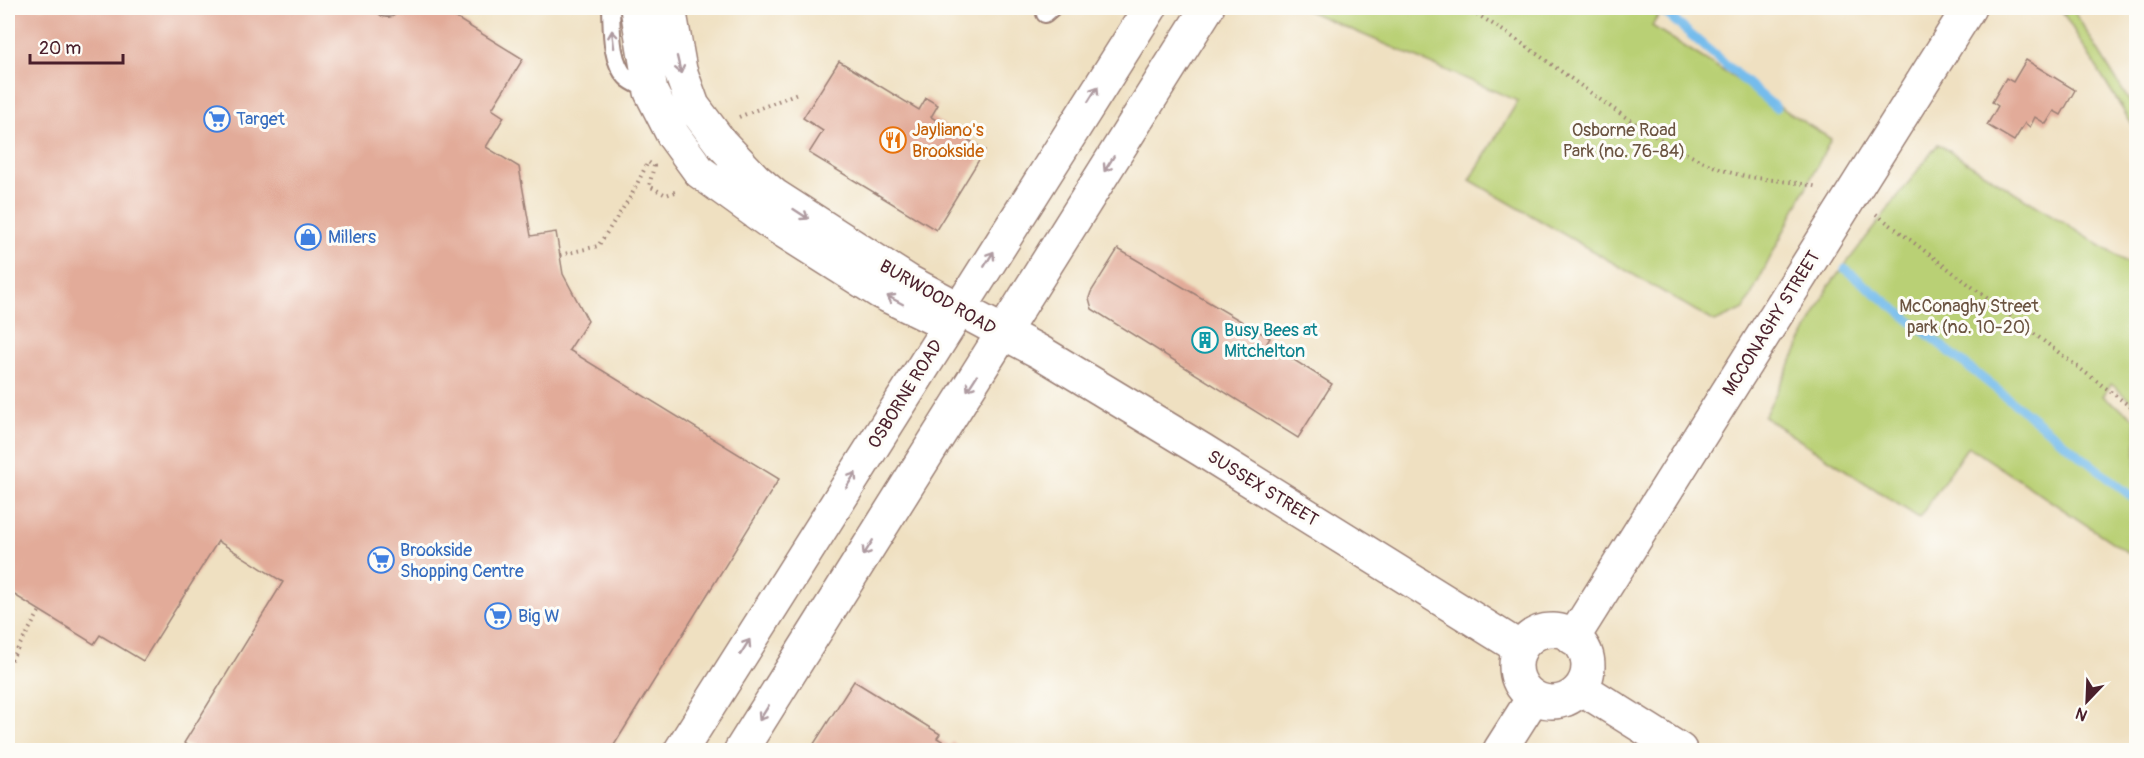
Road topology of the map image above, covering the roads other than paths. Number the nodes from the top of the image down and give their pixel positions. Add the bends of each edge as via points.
1 (611, 8) edge
2 (638, 8) edge
3 (669, 8) edge
4 (1150, 8) edge
5 (1207, 8) edge
6 (1969, 8) edge
7 (651, 92) junction
8 (954, 316) junction
9 (1003, 333) junction
10 (1574, 638) junction
11 (1520, 648) junction
12 (1581, 688) junction
13 (1533, 698) junction
14 (681, 750) edge
15 (741, 750) edge
16 (1500, 750) edge
17 (1680, 750) edge

7 -> 1 lane via 626,78 621,69 613,42
2 - 7 street, BURWOOD ROAD
3 -> 8 street, BURWOOD ROAD via 680,70 693,106 754,179
8 -> 4 street, OSBORNE ROAD
5 -> 9 street
6 - 10 street, MCCONAGHY STREET
8 -> 7 street, BURWOOD ROAD via 928,316 880,292 768,221 700,172 684,153
8 - 9 street, BURWOOD ROAD
14 -> 8 street, OSBORNE ROAD
9 - 11 street, SUSSEX STREET via 1182,437
9 -> 15 street
10 - 11 street via 1557,630 1540,632
10 - 12 street via 1587,657 1588,674
11 - 13 street via 1515,667 1517,677
12 - 13 street via 1555,702
12 - 17 street
13 - 16 street

